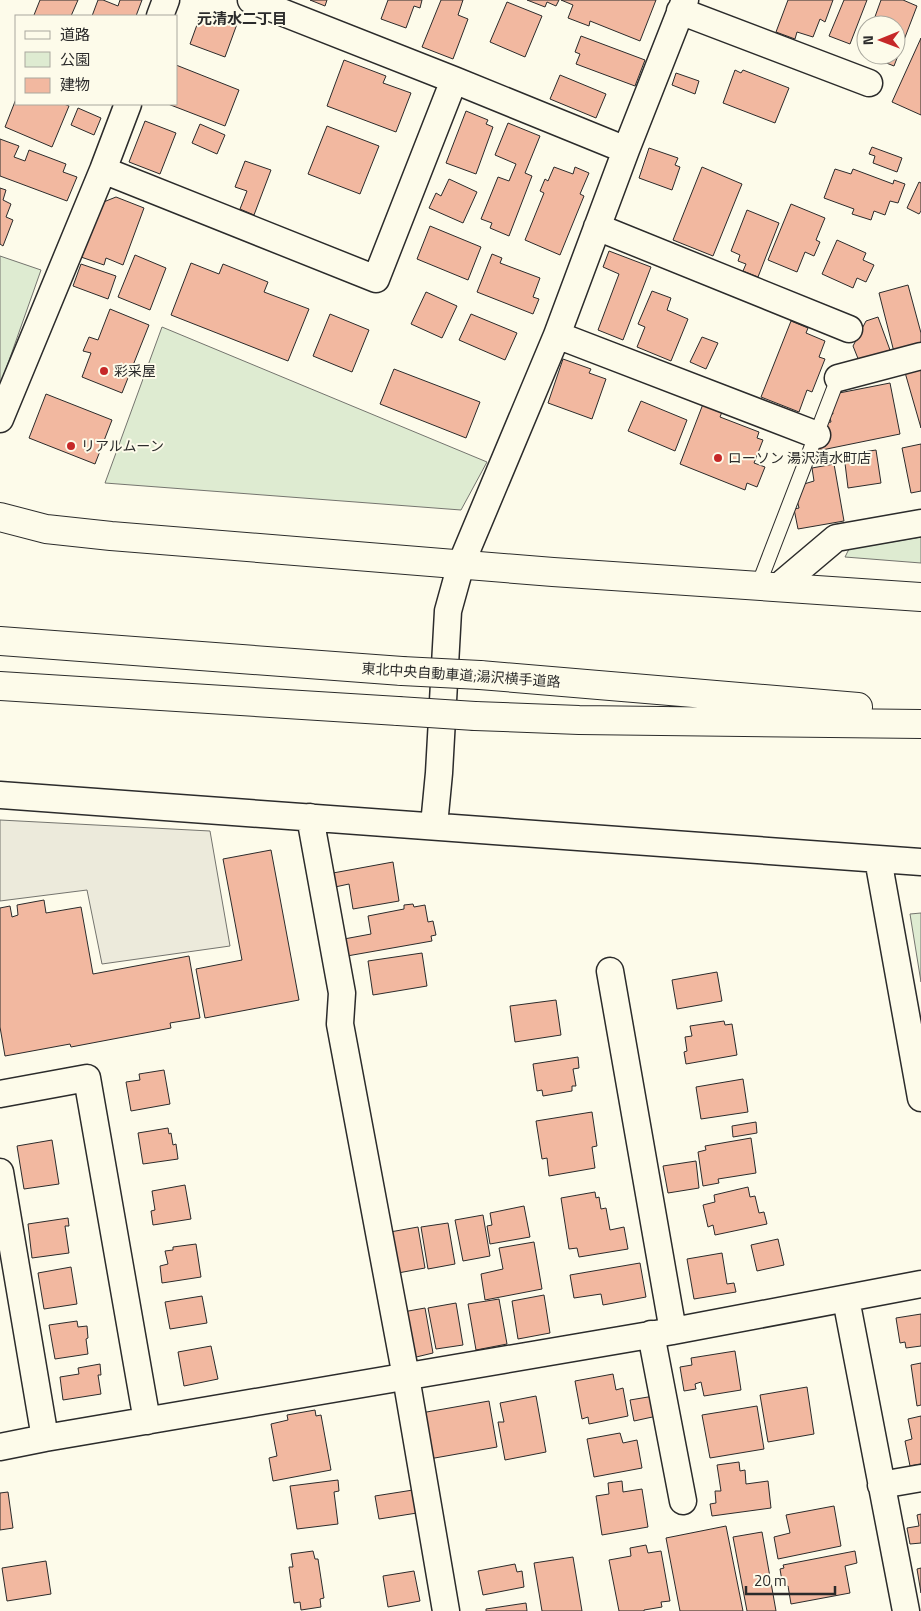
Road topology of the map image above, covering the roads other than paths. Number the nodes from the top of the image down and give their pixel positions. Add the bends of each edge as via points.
1 (166, 0) edge
2 (251, 0) edge
3 (683, 6) edge
4 (160, 15) edge
5 (454, 80) junction
6 (869, 83) dead end
7 (128, 105) edge
8 (626, 150) junction
9 (103, 170) junction
10 (598, 227) junction
11 (848, 329) dead end
12 (557, 335) junction
13 (921, 356) edge
14 (838, 378) joint
15 (0, 419) edge
16 (817, 434) junction
17 (0, 517) edge
18 (921, 523) edge
19 (461, 564) junction
20 (768, 586) junction
21 (921, 598) edge
22 (0, 641) edge
23 (0, 686) edge
24 (921, 712) edge
25 (921, 724) edge
26 (0, 795) edge
27 (310, 817) junction
28 (434, 826) junction
29 (878, 859) junction
30 (921, 862) edge
31 (610, 971) dead end
32 (917, 1052) edge
33 (0, 1094) edge
34 (921, 1098) edge
35 (0, 1172) edge
36 (921, 1284) edge
37 (846, 1299) junction
38 (662, 1333) junction
39 (406, 1377) junction
40 (147, 1421) junction
41 (45, 1438) junction
42 (0, 1447) edge
43 (921, 1478) edge
44 (881, 1485) junction
45 (683, 1501) dead end
46 (446, 1611) edge
47 (906, 1611) edge

1 - 4 street
2 - 5 street
3 - 6 street
3 - 8 street
5 - 8 street
5 - 9 street via 376,279
7 - 9 street
8 - 10 street
9 - 15 street
10 - 11 street
10 - 12 street
12 - 16 street
12 - 19 street
13 - 14 street
14 - 16 lane
16 - 20 lane
17 - 19 main road via 55,530
18 - 20 street via 836,538
19 - 20 main road
19 - 28 street via 448,611
20 - 21 main road
22 - 24 main road, 東北中央自動車道;湯沢横手道路, bridge via 480,675
23 - 25 main road, bridge via 475,716
26 - 27 street
27 - 28 street
27 - 39 street via 342,993 340,1024
28 - 29 street
29 - 30 street
29 - 32 street
31 - 38 street
32 - 34 street
33 - 40 street via 87,1078
35 - 41 street
36 - 37 street
37 - 38 street
37 - 44 street
38 - 39 street
38 - 45 street
39 - 40 street
39 - 46 street
40 - 41 street
41 - 42 street
43 - 44 street
44 - 47 street

